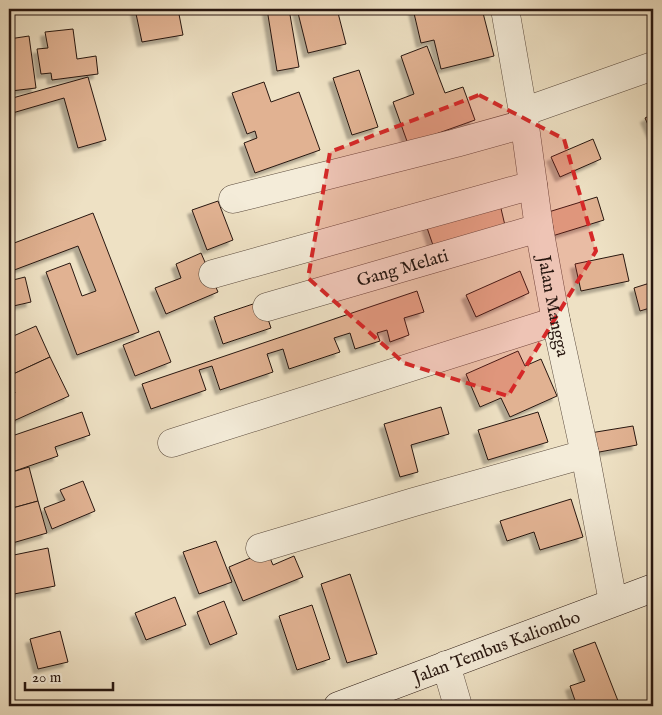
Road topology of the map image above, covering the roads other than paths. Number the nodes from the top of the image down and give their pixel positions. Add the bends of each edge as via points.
1 (505, 9) edge
2 (653, 66) edge
3 (523, 118) junction
4 (533, 185) junction
5 (233, 198) dead end
6 (539, 228) junction
7 (213, 274) dead end
8 (267, 307) dead end
9 (556, 321) junction
10 (172, 443) dead end
11 (585, 454) junction
12 (260, 548) dead end
13 (653, 588) edge
14 (613, 602) junction
15 (446, 665) junction
16 (338, 706) edge
17 (458, 706) edge

1 - 3 street, Jalan Mangga
2 - 3 street
3 - 4 street, Jalan Mangga
3 - 5 street via 456,143
4 - 6 street, Jalan Mangga
4 - 7 street
6 - 8 street, Gang Melati
6 - 9 street, Jalan Mangga
9 - 10 street
9 - 11 street, Jalan Mangga
11 - 12 street
11 - 14 street, Jalan Mangga
13 - 14 street, Jalan Tembus Kaliombo
14 - 15 street, Jalan Tembus Kaliombo
15 - 16 street, Jalan Tembus Kaliombo
15 - 17 street

